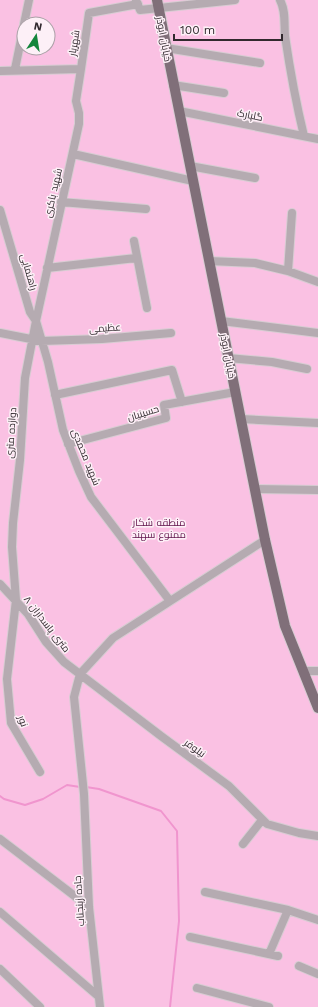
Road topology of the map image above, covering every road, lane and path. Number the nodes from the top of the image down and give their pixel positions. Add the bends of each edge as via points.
1 (29, 0) edge
2 (229, 0) edge
3 (280, 0) edge
4 (157, 4) edge
5 (138, 5) edge
6 (26, 16) edge
7 (166, 48) junction
8 (18, 56) edge
9 (260, 63) dead end
10 (81, 69) junction
11 (15, 70) junction
12 (0, 71) edge
13 (173, 85) junction
14 (224, 93) dead end
15 (179, 111) junction
16 (304, 136) junction
17 (318, 139) edge
18 (73, 154) junction
19 (190, 166) junction
20 (255, 178) dead end
21 (193, 181) junction
22 (61, 202) junction
23 (146, 209) dead end
24 (0, 210) edge
25 (292, 213) dead end
26 (134, 241) dead end
27 (136, 258) junction
28 (209, 261) junction
29 (47, 268) junction
30 (288, 271) junction
31 (318, 282) edge
32 (147, 308) dead end
33 (221, 321) junction
34 (36, 322) junction
35 (0, 333) edge
36 (171, 333) dead end
37 (318, 333) edge
38 (32, 339) junction
39 (41, 341) junction
40 (228, 358) junction
41 (307, 369) dead end
42 (235, 392) junction
43 (55, 395) junction
44 (182, 402) junction
45 (241, 419) junction
46 (318, 423) edge
47 (68, 444) junction
48 (255, 489) junction
49 (318, 490) edge
50 (265, 540) junction
51 (0, 584) edge
52 (16, 600) junction
53 (170, 601) junction
54 (304, 671) junction
55 (318, 671) edge
56 (80, 674) junction
57 (318, 708) edge
58 (40, 772) dead end
59 (262, 820) junction
60 (318, 836) edge
61 (0, 839) edge
62 (243, 844) dead end
63 (205, 892) dead end
64 (89, 907) junction
65 (288, 910) junction
66 (0, 912) edge
67 (318, 920) edge
68 (190, 937) dead end
69 (269, 954) junction
70 (278, 956) dead end
71 (299, 966) dead end
72 (0, 969) edge
73 (318, 974) edge
74 (197, 988) dead end
75 (98, 996) junction
76 (35, 1006) edge
77 (100, 1007) edge
78 (269, 1007) edge

1 - 6 street
2 - 4 street
3 - 16 street via 283,5 285,35
4 - 5 street
4 - 7 main road, خیابان ابوذر
5 - 10 street, شهریار via 89,13
7 - 9 street
7 - 13 main road, خیابان ابوذر
8 - 11 street
10 - 11 street, شهریار
10 - 18 street, شهید باکری via 76,101 79,124
11 - 12 street, شهریار
13 - 14 street
13 - 15 main road, خیابان ابوذر
15 - 16 street, گلپارک
15 - 19 main road, خیابان ابوذر
16 - 17 street, گلپارک
18 - 21 street
18 - 22 street, شهید باکری
19 - 20 street
19 - 21 main road, خیابان ابوذر
21 - 28 main road, خیابان ابوذر
22 - 23 street
22 - 29 street, شهید باکری
24 - 34 street, راهنمایی via 30,312
25 - 30 street
26 - 27 street
27 - 29 street
27 - 32 street
28 - 30 street via 255,263
28 - 33 main road, خیابان ابوذر
29 - 34 street, شهید باکری
30 - 31 street
33 - 37 street
33 - 40 main road, خیابان ابوذر
34 - 38 street
34 - 39 street, شهید محمدی
35 - 38 street, عظیمی
36 - 39 street, عظیمی via 102,340
38 - 39 street, عظیمی
38 - 52 street, دوازده متری via 25,378 13,523
39 - 43 street, شهید محمدی
40 - 41 street via 272,362
40 - 42 main road, خیابان ابوذر
42 - 44 street, حسینیان
42 - 45 main road, خیابان ابوذر
43 - 44 street via 172,370
43 - 47 street, شهید محمدی
44 - 47 street, حسینیان via 164,405 166,418
45 - 46 street
45 - 48 main road, خیابان ابوذر
47 - 53 street, شهید محمدی via 91,497
48 - 49 street
48 - 50 main road, خیابان ابوذر
50 - 53 street
50 - 54 main road, خیابان ابوذر via 285,626
51 - 52 street, ۸ متری پاسداران
52 - 56 street, ۸ متری پاسداران via 46,642 64,662
52 - 58 street, نور via 7,679 11,724
53 - 56 street via 113,638
54 - 55 street
54 - 57 main road, خیابان ابوذر
56 - 59 street, نیلوفر via 229,786
56 - 64 street, جاده زینجناب via 74,697 84,794
59 - 60 street, نیلوفر via 266,824
59 - 62 street
61 - 64 street
63 - 65 street
64 - 75 street, جاده زینجناب
65 - 67 street
65 - 69 street
66 - 75 street
68 - 69 street
69 - 70 street
71 - 73 street
72 - 76 street
74 - 78 street
75 - 77 street, جاده زینجناب

